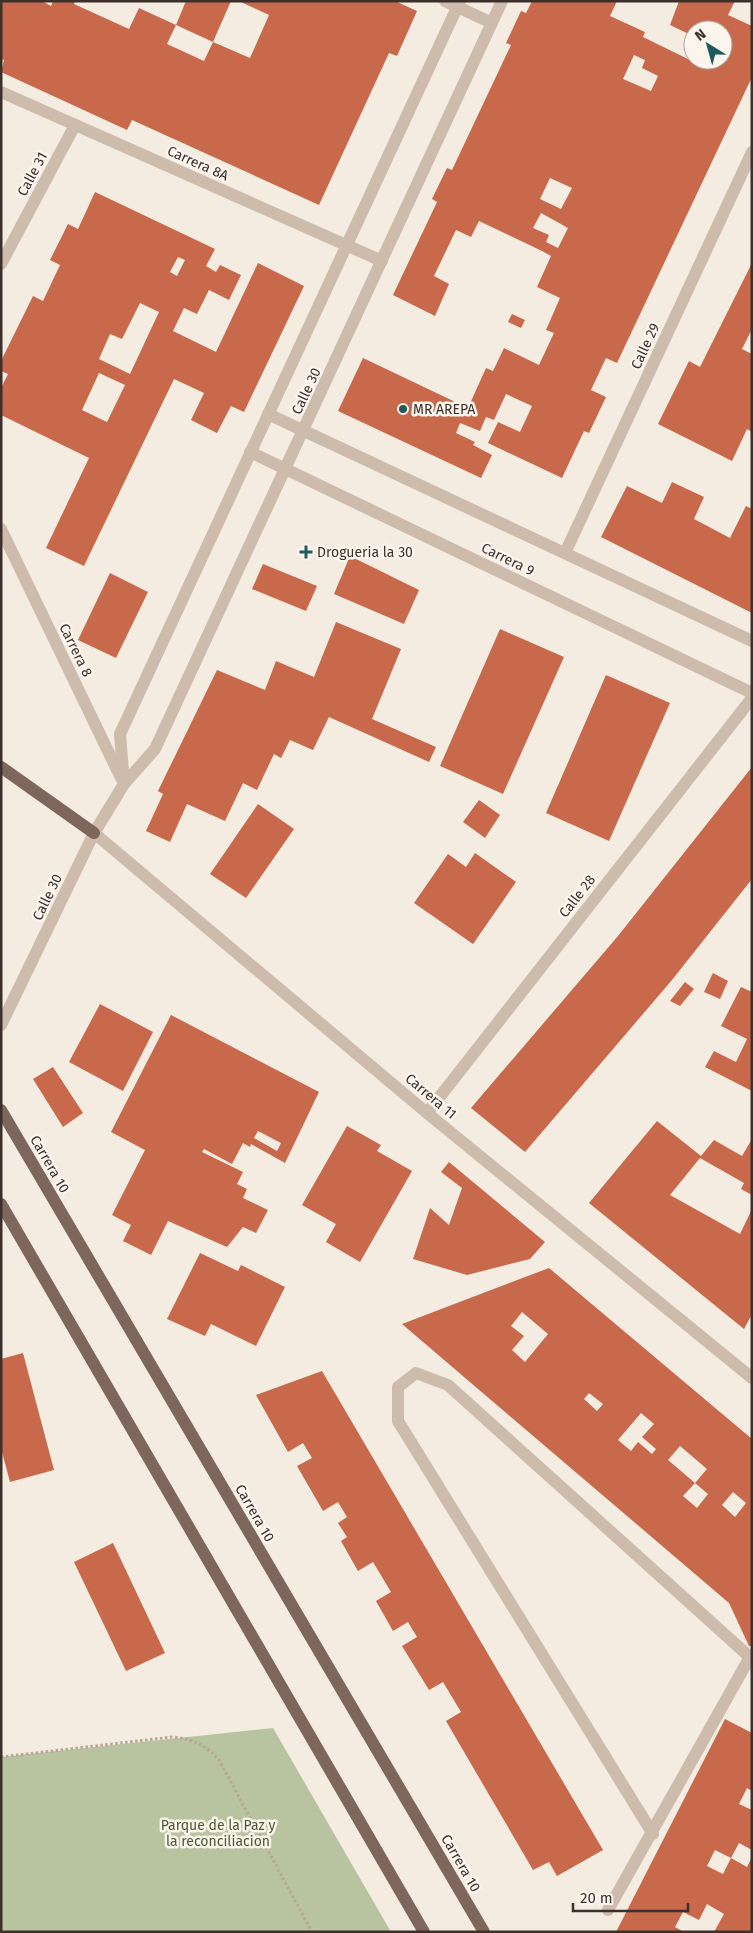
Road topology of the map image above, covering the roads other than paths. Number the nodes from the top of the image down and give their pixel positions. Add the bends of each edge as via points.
1 (502, 1) edge
2 (454, 3) edge
3 (492, 23) junction
4 (1, 92) edge
5 (75, 125) junction
6 (752, 152) edge
7 (346, 246) junction
8 (382, 261) junction
9 (1, 264) edge
10 (268, 414) junction
11 (304, 430) junction
12 (250, 452) junction
13 (286, 469) junction
14 (1, 530) edge
15 (565, 553) junction
16 (752, 641) edge
17 (752, 693) edge
18 (752, 698) edge
19 (1, 768) edge
20 (124, 784) junction
21 (94, 833) junction
22 (1, 1025) edge
23 (1, 1110) edge
24 (427, 1113) junction
25 (1, 1204) edge
26 (752, 1378) edge
27 (751, 1658) edge
28 (652, 1834) junction
29 (608, 1910) dead end
30 (424, 1932) edge
31 (484, 1932) edge

1 - 3 street, Calle 30
2 - 3 street
2 - 7 street, Calle 30
3 - 8 street, Calle 30
4 - 5 street, Carrera 8A
5 - 7 street, Carrera 8A
5 - 9 street, Calle 31
6 - 15 street, Calle 29
7 - 8 street, Carrera 8A
7 - 10 street, Calle 30
8 - 11 street, Calle 30
10 - 11 street
10 - 12 street, Calle 30
11 - 13 street, Calle 30
11 - 15 street
12 - 13 street, Carrera 9
12 - 20 street, Calle 30 via 120,734
13 - 17 street, Carrera 9
13 - 20 street, Calle 30 via 155,749
14 - 20 street, Carrera 8
15 - 16 street
18 - 24 street, Calle 28
19 - 21 main road
20 - 21 street, Calle 30
21 - 22 street, Calle 30
21 - 24 street, Carrera 11
23 - 31 main road, Carrera 10
24 - 26 street, Carrera 11
25 - 30 main road
27 - 28 street
27 - 28 street via 448,1386 416,1373 398,1387 398,1421
28 - 29 street

